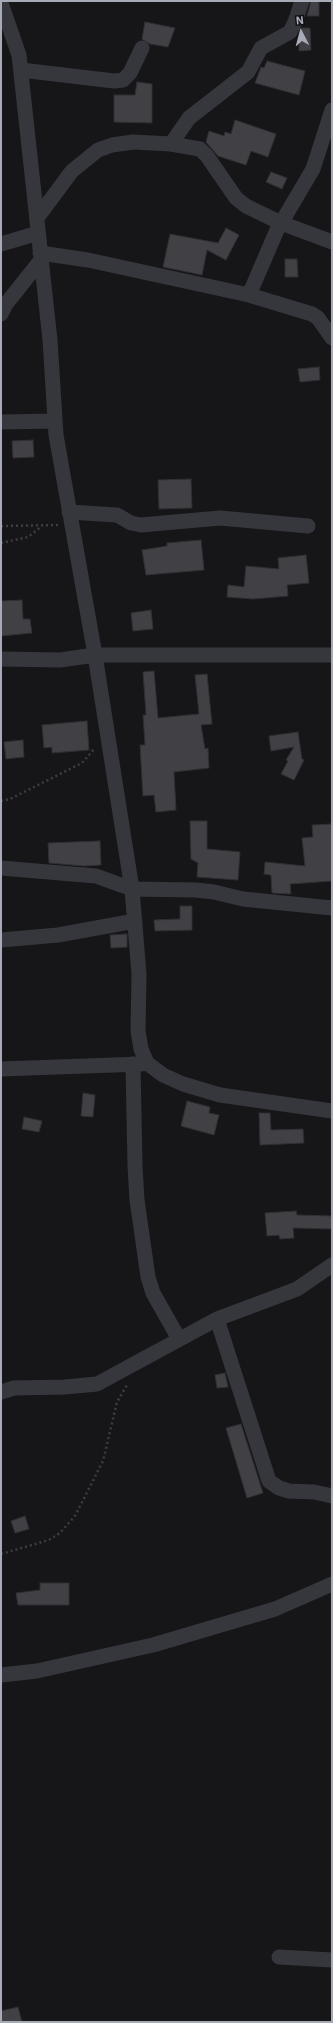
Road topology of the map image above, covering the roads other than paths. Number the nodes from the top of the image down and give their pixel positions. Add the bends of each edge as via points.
1 (302, 1) edge
2 (1, 3) edge
3 (142, 48) dead end
4 (21, 70) junction
5 (332, 110) edge
6 (171, 144) junction
7 (281, 223) junction
8 (37, 226) junction
9 (332, 242) edge
10 (1, 244) edge
11 (40, 256) junction
12 (249, 295) junction
13 (1, 314) edge
14 (325, 320) edge
15 (332, 338) edge
16 (56, 421) junction
17 (1, 422) edge
18 (70, 518) junction
19 (308, 526) dead end
20 (95, 655) junction
21 (332, 655) edge
22 (1, 659) edge
23 (1, 868) edge
24 (132, 889) junction
25 (332, 908) edge
26 (135, 921) junction
27 (1, 940) edge
28 (140, 1064) junction
29 (1, 1069) edge
30 (332, 1112) edge
31 (332, 1265) edge
32 (217, 1319) junction
33 (179, 1339) junction
34 (1, 1392) edge
35 (332, 1496) edge
36 (332, 1584) edge
37 (1, 1675) edge
38 (279, 1957) dead end
39 (332, 1960) edge

1 - 6 street via 290,32 261,48 248,72 190,118
2 - 4 street via 19,55
3 - 4 street via 130,73 123,80
4 - 8 street
5 - 7 street via 313,169
6 - 7 street via 200,150 236,198 246,206
6 - 8 street via 133,142 98,150 72,171
7 - 9 street
7 - 12 street
8 - 10 street
8 - 11 street
11 - 12 street via 122,266
11 - 13 street
11 - 16 street
12 - 14 street
14 - 15 street
16 - 17 street
16 - 18 street
18 - 19 street via 117,515 141,525 220,518
18 - 20 street
20 - 21 street
20 - 22 street via 60,660
20 - 24 street
23 - 24 street via 96,876
24 - 25 street via 196,890 243,899
24 - 26 street
26 - 27 street via 58,935
26 - 28 street via 139,974
28 - 29 street
28 - 30 street via 184,1084 220,1095
28 - 33 street via 135,1166 137,1200 148,1277
31 - 32 street via 298,1289
32 - 33 street
32 - 35 street via 269,1481 279,1488
33 - 34 street via 110,1378 91,1385 14,1388
36 - 37 street via 268,1612 153,1645 37,1671
38 - 39 street

